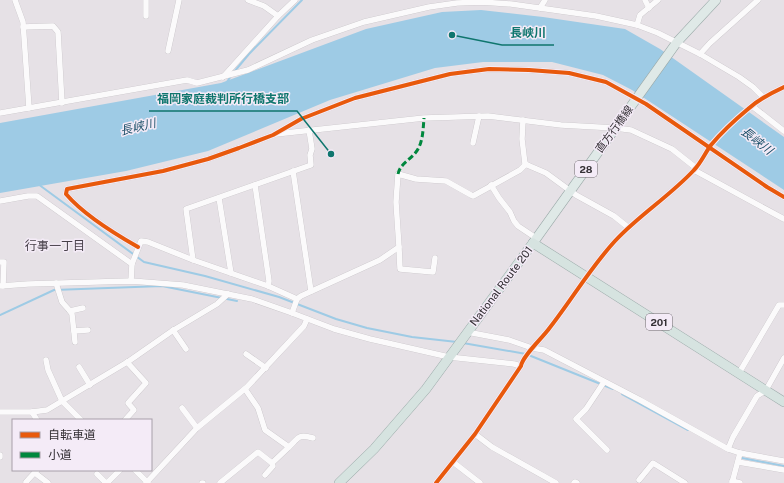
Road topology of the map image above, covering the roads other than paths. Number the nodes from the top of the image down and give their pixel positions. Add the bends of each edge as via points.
1 (15, 0) edge
2 (146, 0) edge
3 (179, 0) edge
4 (248, 0) edge
5 (294, 0) edge
6 (545, 0) edge
7 (644, 0) edge
8 (658, 0) edge
9 (716, 0) edge
10 (758, 0) edge
11 (540, 8) junction
12 (649, 8) junction
13 (146, 16) dead end
14 (278, 16) junction
15 (636, 24) junction
16 (23, 27) junction
17 (674, 45) junction
18 (168, 51) dead end
19 (700, 54) junction
20 (223, 77) junction
21 (784, 87) edge
22 (638, 97) junction
23 (764, 97) junction
24 (62, 102) junction
25 (750, 107) junction
26 (29, 108) junction
27 (0, 113) edge
28 (479, 116) junction
29 (301, 119) junction
30 (523, 120) junction
31 (615, 128) junction
32 (309, 130) junction
33 (300, 131) junction
34 (784, 131) edge
35 (273, 135) junction
36 (473, 143) dead end
37 (711, 146) junction
38 (526, 164) junction
39 (695, 169) junction
40 (293, 171) junction
41 (255, 185) junction
42 (491, 185) junction
43 (570, 190) junction
44 (784, 197) edge
45 (219, 198) junction
46 (0, 201) edge
47 (784, 219) edge
48 (628, 228) junction
49 (535, 240) junction
50 (138, 247) junction
51 (400, 248) junction
52 (435, 258) dead end
53 (193, 260) junction
54 (0, 262) edge
55 (133, 262) junction
56 (231, 273) junction
57 (587, 276) junction
58 (131, 281) junction
59 (56, 283) junction
60 (1, 286) edge
61 (268, 286) junction
62 (311, 290) junction
63 (228, 294) junction
64 (297, 299) junction
65 (784, 305) edge
66 (83, 308) dead end
67 (70, 311) junction
68 (293, 311) junction
69 (307, 319) junction
70 (88, 330) dead end
71 (173, 330) junction
72 (74, 331) junction
73 (465, 334) junction
74 (75, 342) dead end
75 (186, 349) dead end
76 (531, 350) junction
77 (246, 354) dead end
78 (450, 356) junction
79 (784, 358) edge
80 (46, 360) dead end
81 (127, 362) junction
82 (522, 365) junction
83 (79, 367) dead end
84 (266, 368) junction
85 (739, 373) junction
86 (604, 382) junction
87 (90, 385) junction
88 (245, 389) junction
89 (766, 390) junction
90 (62, 401) junction
91 (784, 402) edge
92 (182, 408) dead end
93 (0, 412) edge
94 (32, 412) junction
95 (36, 419) edge
96 (80, 419) edge
97 (126, 419) edge
98 (197, 428) junction
99 (475, 434) junction
100 (313, 438) dead end
101 (289, 447) junction
102 (728, 449) junction
103 (607, 450) dead end
104 (740, 453) junction
105 (784, 461) edge
106 (452, 462) junction
107 (738, 462) junction
108 (763, 462) junction
109 (272, 463) junction
110 (784, 470) edge
111 (36, 471) edge
112 (119, 471) edge
113 (136, 471) edge
114 (96, 474) dead end
115 (265, 475) dead end
116 (639, 480) dead end
117 (26, 482) dead end
118 (732, 482) edge
119 (48, 483) edge
120 (106, 483) edge
121 (146, 483) edge
122 (220, 483) edge
123 (339, 483) edge
124 (436, 483) edge
125 (480, 483) edge
126 (556, 483) edge
127 (574, 483) edge
128 (578, 483) edge
129 (685, 483) edge
130 (740, 483) edge

1 - 16 street
2 - 13 street
3 - 18 street
4 - 14 street via 264,6
5 - 14 street
6 - 11 street
7 - 12 street
8 - 12 street
9 - 17 main road, 直方行橋線 / 28
10 - 19 street
11 - 15 street
11 - 20 street via 480,2 429,7 345,28 312,40 248,70
12 - 15 street via 640,15
14 - 20 street
15 - 17 street
16 - 24 street via 53,26 58,32
16 - 26 street
17 - 19 street
17 - 22 main road, 直方行橋線 / 28
19 - 23 street via 739,77
20 - 24 street via 197,83 188,80
21 - 23 street
22 - 29 street via 606,82 569,74 489,69 450,74 355,98
22 - 31 main road, 直方行橋線 / 28
22 - 37 street
23 - 25 street
24 - 26 street
25 - 34 street
25 - 37 street
26 - 27 street
28 - 30 street
28 - 32 street via 424,118
28 - 36 street
29 - 33 street
29 - 35 street
30 - 31 street
30 - 38 street via 522,139
31 - 39 street via 631,130 672,149
31 - 43 main road, 直方行橋線 / 28
32 - 33 street
32 - 40 street via 311,165
33 - 35 street
35 - 50 street via 163,171 67,189 66,194 93,217
37 - 39 street
37 - 44 street
38 - 42 street via 520,170
38 - 43 street via 543,171
39 - 47 street
39 - 48 street
40 - 41 street
40 - 62 street
41 - 45 street
41 - 61 street
42 - 49 street via 518,226
42 - 51 street via 476,195 471,195 446,181 416,179 398,174 396,202
43 - 48 street via 614,216
43 - 49 main road, 直方行橋線 / 28
45 - 53 street via 186,209
45 - 56 street
46 - 55 street via 37,196
48 - 57 street
49 - 57 highway, National Route 201 / 201
49 - 73 highway, National Route 201
50 - 53 street via 141,241 148,242
50 - 55 street
51 - 52 street via 400,269 433,272
51 - 62 street via 380,260
53 - 56 street
54 - 60 street via 4,262
55 - 58 street
56 - 61 street
57 - 76 street
57 - 85 highway, National Route 201 / 201
58 - 59 street
58 - 63 street via 184,285
59 - 60 street
59 - 67 street via 62,302
61 - 64 street
62 - 64 street
63 - 68 street
63 - 71 street via 217,304
64 - 68 street
65 - 85 street via 779,304
66 - 67 street
67 - 72 street
68 - 69 street
69 - 78 street via 370,339
69 - 84 street via 304,326
70 - 72 street
71 - 75 street
71 - 81 street
72 - 74 street
73 - 76 street via 509,340
73 - 78 highway, National Route 201
76 - 82 street
76 - 86 street via 544,350
77 - 84 street
78 - 82 street
78 - 123 highway, National Route 201 via 398,423
79 - 89 street
80 - 90 street
81 - 87 street
81 - 97 street via 146,383 128,403 134,410
82 - 99 street
83 - 87 street
84 - 88 street
85 - 89 highway, National Route 201 / 201
86 - 102 street
86 - 103 street via 576,419
87 - 90 street
88 - 98 street
88 - 101 street via 258,408 265,430
89 - 91 highway, National Route 201 / 201
89 - 102 street via 757,396
90 - 94 street via 47,410
90 - 96 street
92 - 98 street
93 - 94 street
94 - 95 street
98 - 121 street
99 - 106 street
99 - 126 street via 492,447
100 - 101 street via 298,437
101 - 109 street
102 - 104 street
104 - 107 street
104 - 108 street
105 - 108 street
106 - 124 street
106 - 125 street
107 - 108 street
107 - 118 street
108 - 110 street
109 - 115 street via 273,466
109 - 122 street via 258,452
111 - 117 street
111 - 119 street
112 - 120 street
113 - 121 street
114 - 120 street
116 - 129 street via 654,463
118 - 130 street
127 - 128 street

